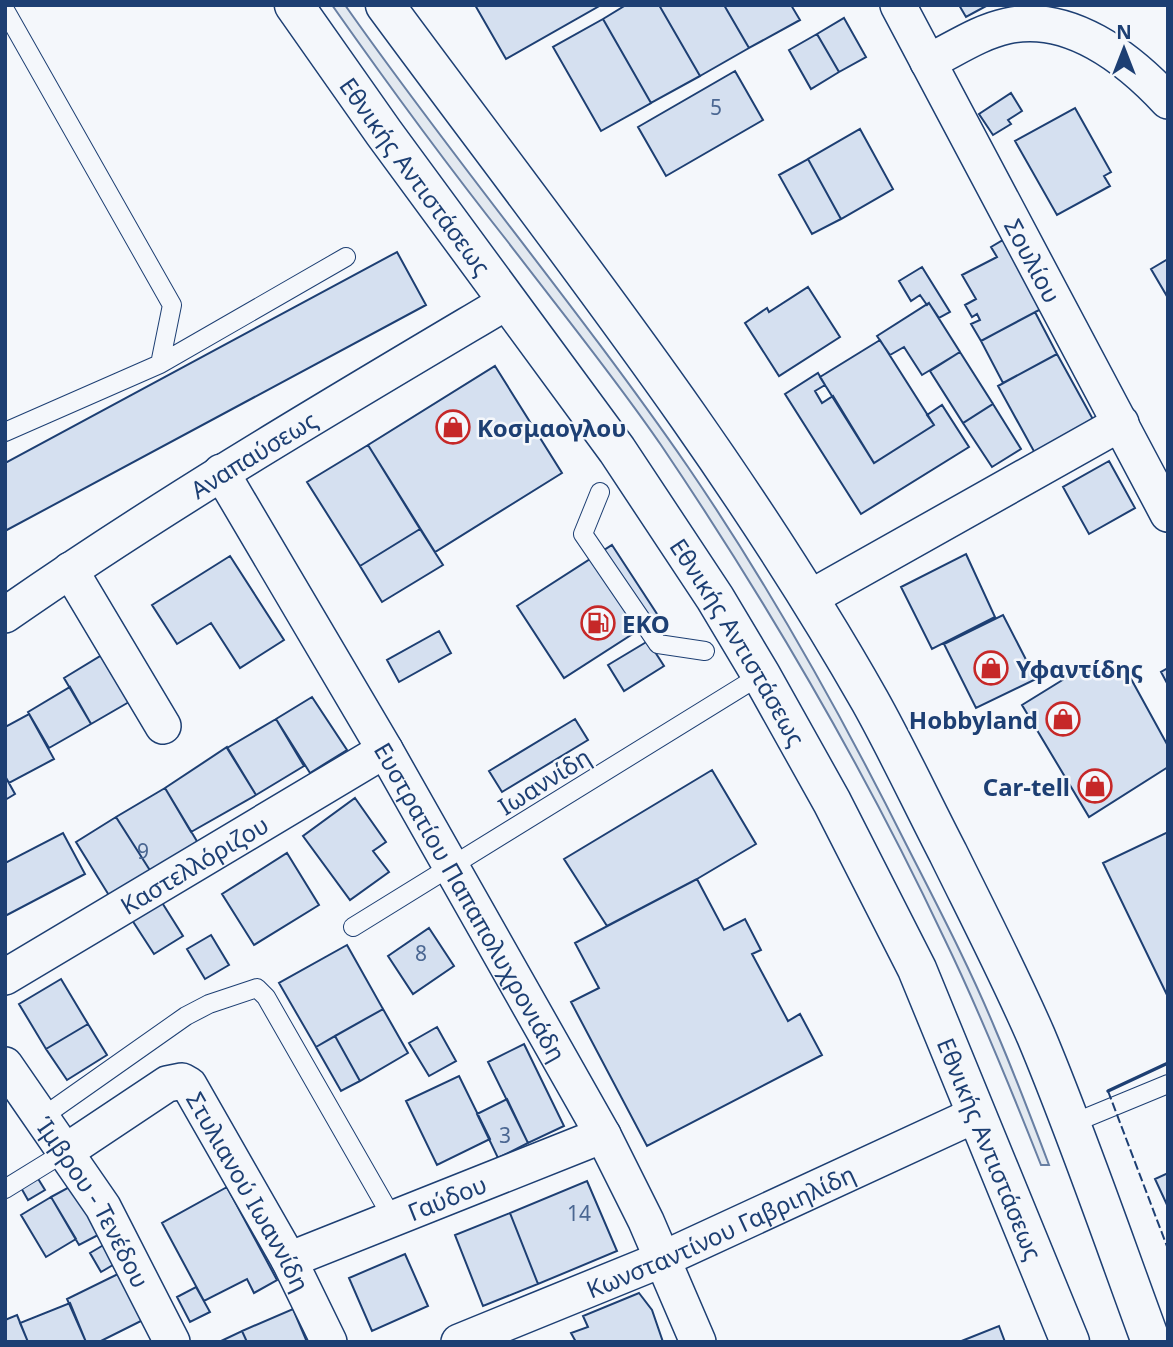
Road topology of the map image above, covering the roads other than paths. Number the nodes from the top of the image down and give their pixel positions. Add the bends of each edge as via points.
1 (294, 5) edge
2 (385, 5) edge
3 (898, 5) edge
4 (5, 10) edge
5 (928, 62) junction
6 (1168, 101) edge
7 (346, 257) dead end
8 (508, 301) junction
9 (160, 363) junction
10 (1121, 423) junction
11 (5, 432) edge
12 (221, 472) junction
13 (600, 492) dead end
14 (1168, 514) edge
15 (70, 570) junction
16 (808, 599) junction
17 (5, 615) edge
18 (705, 651) dead end
19 (761, 675) junction
20 (163, 726) dead end
21 (385, 750) junction
22 (450, 868) junction
23 (353, 928) dead end
24 (5, 977) edge
25 (5, 1065) edge
26 (1168, 1084) edge
27 (977, 1114) junction
28 (41, 1118) junction
29 (1071, 1124) junction
30 (603, 1135) junction
31 (65, 1152) junction
32 (5, 1189) edge
33 (393, 1219) junction
34 (663, 1259) junction
35 (289, 1260) junction
36 (172, 1342) edge
37 (329, 1342) edge
38 (459, 1342) edge
39 (698, 1342) edge
40 (1070, 1342) edge
41 (1151, 1342) edge

1 - 8 main road, Εθνικής Αντιστάσεως
2 - 16 main road via 649,359
3 - 5 street, Σουλίου
4 - 9 lane via 172,304
5 - 6 street via 992,30 1042,24 1103,46 1144,76
5 - 10 street, Σουλίου
7 - 9 lane
8 - 12 street, Αναπαύσεως
8 - 19 main road, Εθνικής Αντιστάσεως via 617,450
9 - 11 lane
10 - 14 street, Σουλίου
10 - 16 street
12 - 15 street, Αναπαύσεως
12 - 21 street, Ευστρατίου Παπαπολυχρονιάδη
13 - 18 lane via 583,534 658,644
15 - 17 street, Αναπαύσεως
15 - 20 street
16 - 29 main road via 870,702 959,876 1034,1032
19 - 22 lane, Ιωαννίδη
19 - 27 main road, Εθνικής Αντιστάσεως via 911,958
21 - 22 street, Ευστρατίου Παπαπολυχρονιάδη
21 - 24 street, Καστελλόριζου
22 - 23 lane, Ιωαννίδη
22 - 30 street, Ευστρατίου Παπαπολυχρονιάδη
25 - 28 street, Ίμβρου - Τενέδου
26 - 29 lane
27 - 34 street, Κωνσταντίνου Γαβριηλίδη
27 - 40 main road, Εθνικής Αντιστάσεως
28 - 31 street, Ίμβρου - Τενέδου
28 - 33 lane via 186,1016 257,988
29 - 41 main road
30 - 33 street, Γαύδου
30 - 34 street, Ευστρατίου Παπαπολυχρονιάδη
31 - 32 lane, Στυλιανού Ιωαννίδη
31 - 35 street, Στυλιανού Ιωαννίδη via 167,1084 182,1081 194,1090
31 - 36 street, Ίμβρου - Τενέδου via 103,1208
33 - 35 street, Γαύδου
34 - 38 street, Κωνσταντίνου Γαβριηλίδη
34 - 39 street, Ευστρατίου Παπαπολυχρονιάδη
35 - 37 street, Στυλιανού Ιωαννίδη

